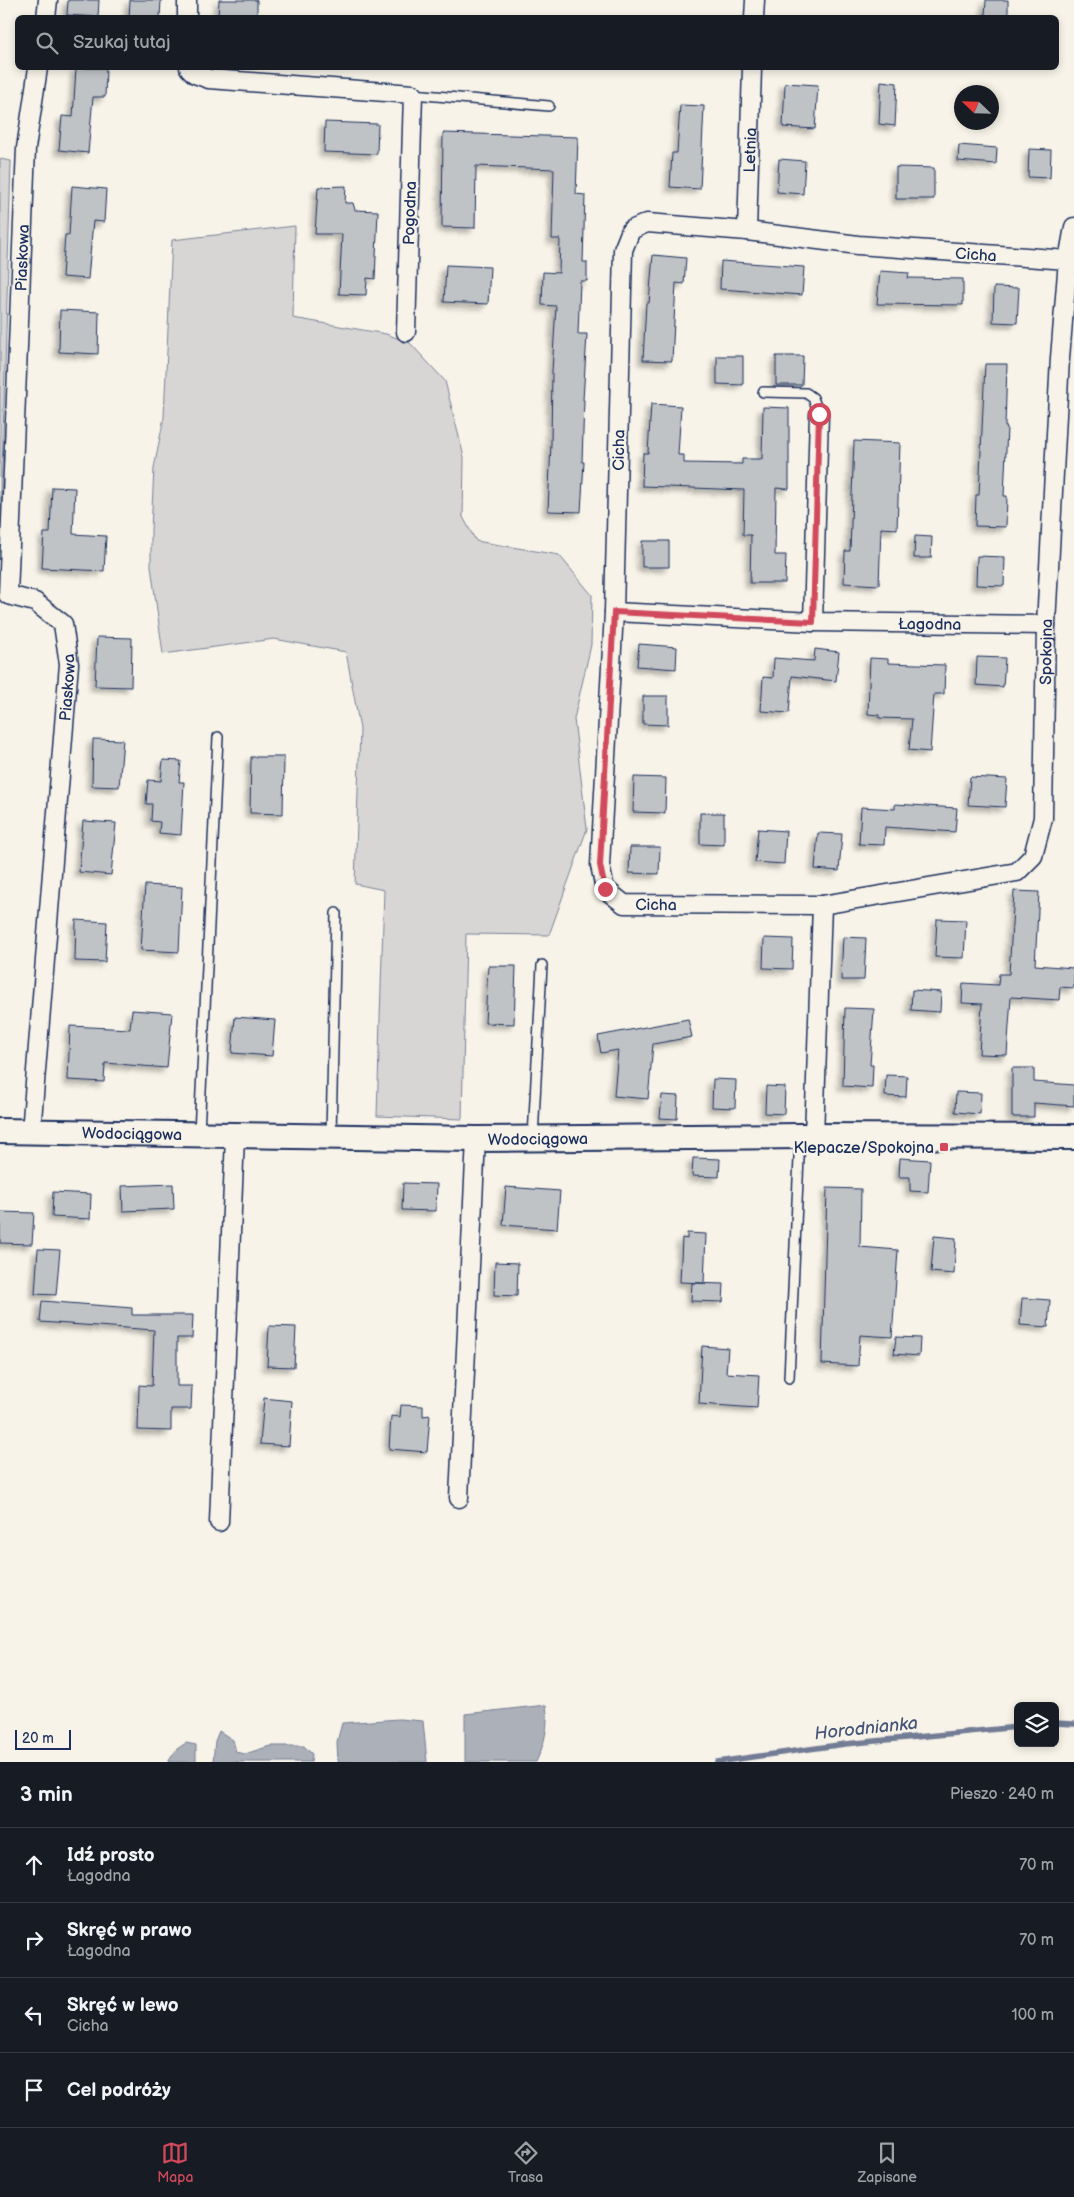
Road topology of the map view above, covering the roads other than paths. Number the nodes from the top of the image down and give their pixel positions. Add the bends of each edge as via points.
1 (48, 0) edge
2 (187, 0) edge
3 (755, 0) edge
4 (46, 15) edge
5 (187, 15) edge
6 (754, 15) edge
7 (38, 70) edge
8 (191, 70) edge
9 (752, 70) edge
10 (413, 94) junction
11 (549, 106) dead end
12 (1074, 227) edge
13 (746, 231) junction
14 (1068, 260) junction
15 (406, 332) dead end
16 (1067, 358) edge
17 (763, 392) dead end
18 (819, 414) joint
19 (4, 595) edge
20 (614, 612) junction
21 (813, 622) junction
22 (1046, 625) junction
23 (218, 737) dead end
24 (822, 905) junction
25 (336, 914) dead end
26 (542, 965) dead end
27 (0, 1131) edge
28 (31, 1132) junction
29 (199, 1136) junction
30 (236, 1136) junction
31 (807, 1136) junction
32 (1074, 1137) edge
33 (331, 1138) junction
34 (532, 1138) junction
35 (476, 1139) junction
36 (789, 1378) dead end
37 (459, 1498) dead end
38 (219, 1522) dead end

1 - 4 street
2 - 5 street
3 - 6 street
7 - 19 street, Piaskowa via 26,148
8 - 10 street via 209,79
9 - 13 street, Letnia
10 - 11 lane
10 - 15 street, Pogodna
12 - 14 street, Spokojna
13 - 14 street, Cicha via 858,245
13 - 20 street, Cicha via 647,223 631,230 623,250
14 - 16 street, Spokojna
16 - 22 street, Spokojna
17 - 18 lane via 806,393 813,398
18 - 21 street
19 - 28 street, Piaskowa via 35,602 63,624 69,664
20 - 21 street, Łagodna
20 - 24 street, Cicha via 600,865 605,889 624,904
21 - 22 street, Łagodna
22 - 24 street, Spokojna via 1043,818 1033,856 1017,872
23 - 29 lane
24 - 31 street
25 - 33 lane
26 - 34 lane
27 - 28 street, Wodociągowa
28 - 29 street, Wodociągowa
29 - 30 street, Wodociągowa
30 - 33 street, Wodociągowa
30 - 38 street
31 - 32 street, Wodociągowa
31 - 34 street, Wodociągowa
31 - 36 lane
33 - 35 street, Wodociągowa
34 - 35 street, Wodociągowa
35 - 37 street

